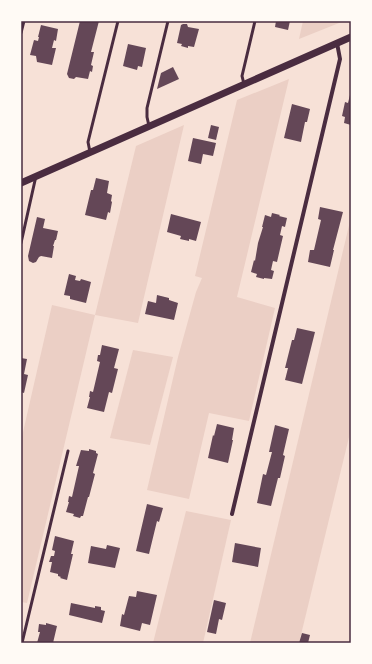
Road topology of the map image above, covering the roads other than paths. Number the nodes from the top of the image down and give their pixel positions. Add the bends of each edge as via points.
1 (24, 21) edge
2 (118, 21) edge
3 (168, 21) edge
4 (255, 21) edge
5 (21, 33) edge
6 (351, 37) edge
7 (337, 43) junction
8 (244, 85) junction
9 (149, 126) junction
10 (90, 152) junction
11 (36, 176) junction
12 (21, 183) edge
13 (21, 243) edge
14 (68, 451) dead end
15 (232, 514) dead end
16 (22, 643) edge

1 - 5 lane
2 - 10 lane via 88,142
3 - 9 lane via 147,108
4 - 8 lane via 242,76
6 - 7 street
7 - 8 street
7 - 15 street via 340,59
8 - 9 street
9 - 10 street
10 - 11 street
11 - 12 street
11 - 13 lane
14 - 16 lane

